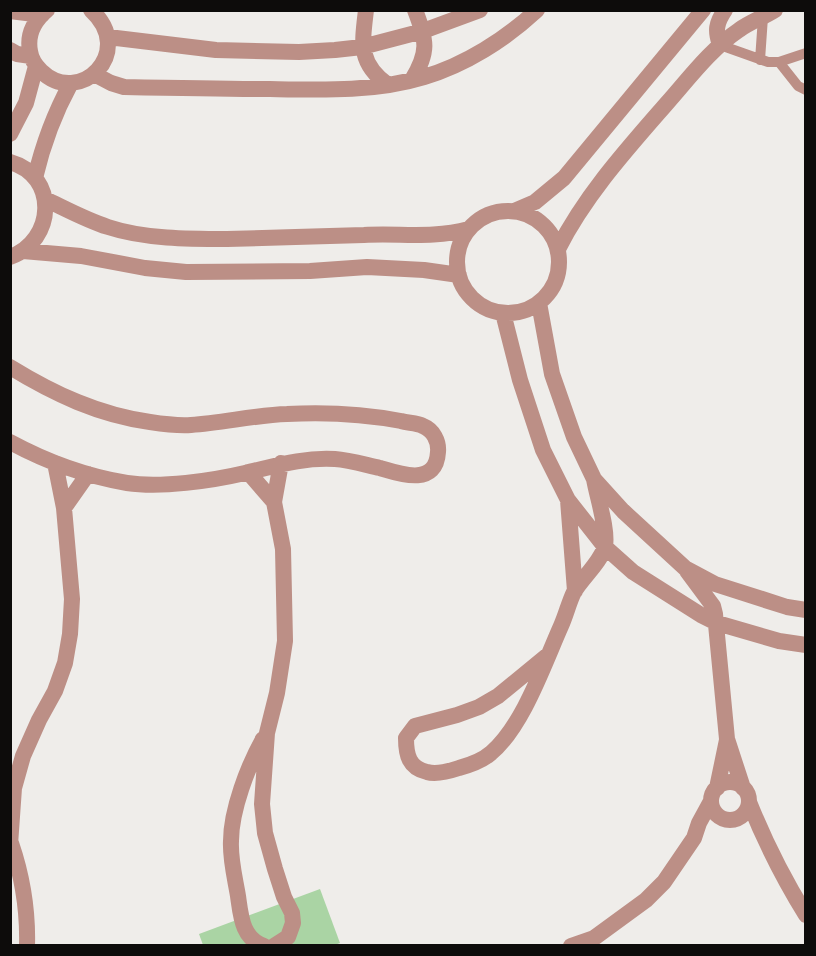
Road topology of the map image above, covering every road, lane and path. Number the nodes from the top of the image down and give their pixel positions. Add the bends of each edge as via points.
1 (10, 10) edge
2 (366, 10) edge
3 (416, 10) edge
4 (480, 10) edge
5 (537, 10) edge
6 (703, 10) edge
7 (725, 10) edge
8 (44, 13) edge
9 (99, 13) edge
10 (769, 14) edge
11 (423, 31) junction
12 (108, 37) junction
13 (720, 45) junction
14 (362, 47) junction
15 (10, 50) edge
16 (806, 52) edge
17 (760, 60) junction
18 (34, 61) junction
19 (779, 62) junction
20 (94, 74) junction
21 (412, 80) junction
22 (71, 83) junction
23 (388, 85) junction
24 (806, 90) edge
25 (10, 134) edge
26 (10, 162) edge
27 (34, 178) junction
28 (45, 199) junction
29 (514, 211) junction
30 (469, 229) junction
31 (558, 249) junction
32 (17, 254) edge
33 (459, 275) junction
34 (538, 303) junction
35 (503, 313) junction
36 (10, 367) edge
37 (10, 442) edge
38 (55, 464) junction
39 (281, 464) junction
40 (248, 472) junction
41 (88, 474) junction
42 (594, 479) junction
43 (568, 500) junction
44 (274, 502) junction
45 (64, 508) junction
46 (605, 547) junction
47 (685, 568) junction
48 (575, 591) junction
49 (806, 610) edge
50 (717, 623) junction
51 (806, 645) edge
52 (548, 655) junction
53 (267, 734) junction
54 (727, 739) junction
55 (714, 794) junction
56 (746, 795) junction
57 (729, 819) junction
58 (694, 838) junction
59 (764, 842) junction
60 (11, 844) edge
61 (806, 915) edge
62 (591, 942) edge
63 (27, 945) edge
64 (264, 945) edge
65 (274, 945) edge
66 (571, 945) edge

1 - 8 street
2 - 14 street
3 - 11 street
4 - 11 street
5 - 21 street via 476,55
6 - 29 street via 564,178 535,202
7 - 13 street via 716,27
8 - 18 street via 31,31 29,44
9 - 12 street
10 - 13 street
10 - 17 lane
11 - 14 street
11 - 21 street via 423,62
12 - 14 street via 216,50 299,52
12 - 20 street via 107,54
13 - 17 lane
13 - 31 street via 624,154 578,214
14 - 23 street via 369,68
15 - 18 street
16 - 19 lane
17 - 19 lane
18 - 22 street via 46,76
18 - 25 street via 26,103
19 - 24 lane
20 - 22 street
20 - 23 street via 124,87 331,90
21 - 23 street
22 - 27 street via 44,141
26 - 27 street
27 - 28 street
28 - 30 street via 110,228 188,239 425,236
28 - 32 street via 42,228 33,244
29 - 30 street via 489,214
29 - 31 street via 531,216 546,227
30 - 33 street via 458,251
31 - 34 street via 559,273 548,295
32 - 33 street via 81,256 186,272 367,267
33 - 35 street via 471,297
34 - 35 street via 522,311
34 - 42 street via 552,374
35 - 43 street via 543,450
36 - 39 street via 67,399 108,414 188,425 285,414 382,418 424,426 433,433 438,449 435,465 414,477 336,459
37 - 38 street
38 - 41 street
38 - 45 street
39 - 40 street
39 - 44 street
40 - 41 street via 189,483 128,483
40 - 44 street
41 - 45 street
42 - 46 street
42 - 47 street
43 - 46 street
43 - 48 street
44 - 53 street via 283,549 285,641
45 - 60 street via 72,599 70,634 55,691 39,720 14,788
46 - 48 street
46 - 50 street via 633,572
47 - 49 street via 715,584
47 - 50 street via 713,606
48 - 52 street
50 - 51 street
50 - 54 street
52 - 52 street via 479,707 415,726 406,738 406,755 416,768 430,773 451,771 490,754 520,716
53 - 64 street via 255,754 234,814 231,840 244,928 253,942
53 - 65 street via 262,804 265,833 293,923 288,937
54 - 55 street
54 - 56 street
55 - 56 street via 730,782
55 - 57 street via 716,814
55 - 58 street
56 - 57 street via 742,815
56 - 59 street
57 - 58 street
57 - 59 street
58 - 62 street via 664,882
59 - 61 street
60 - 63 street via 25,903
62 - 66 street

